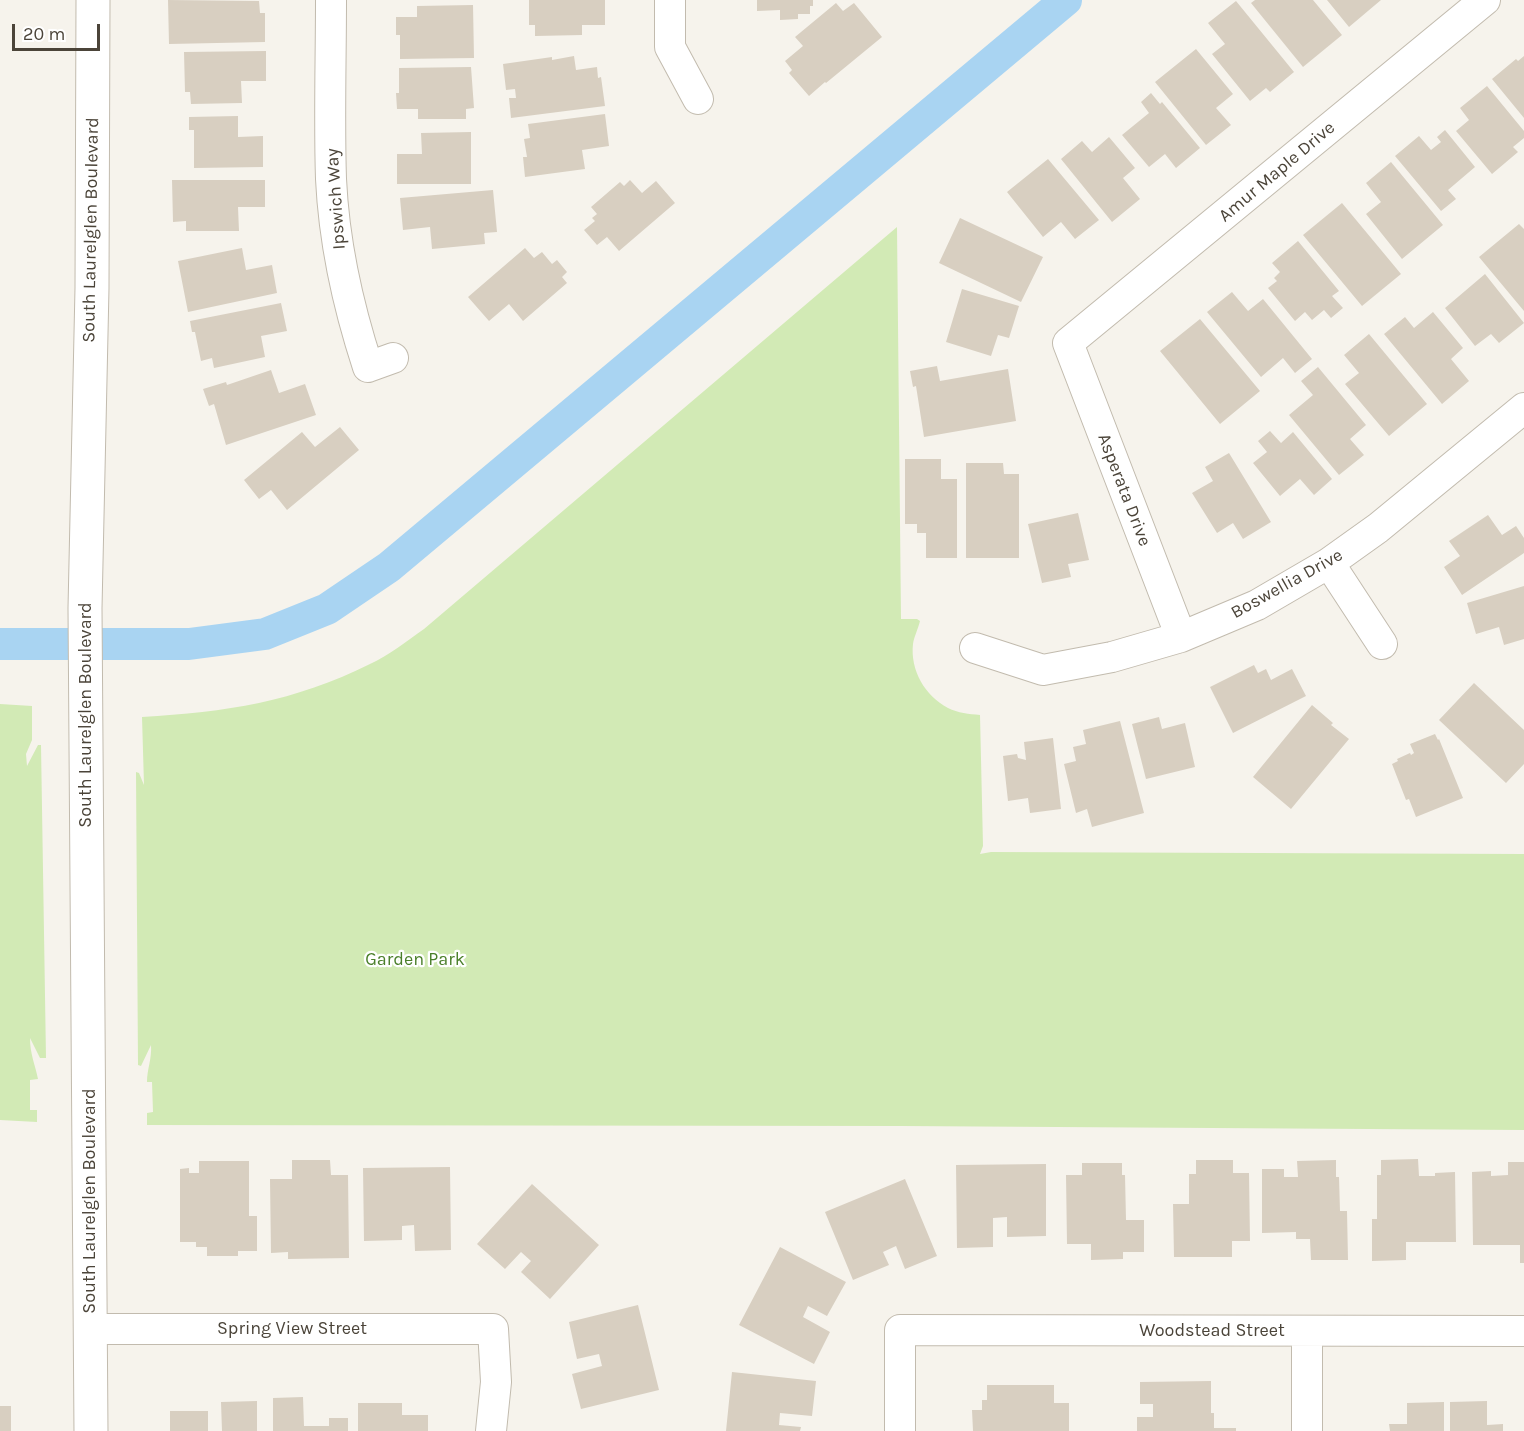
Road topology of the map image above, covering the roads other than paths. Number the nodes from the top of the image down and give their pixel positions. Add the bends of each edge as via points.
1 (93, 0) edge
2 (331, 0) edge
3 (670, 0) edge
4 (1485, 0) edge
5 (698, 99) dead end
6 (1068, 343) joint
7 (393, 358) dead end
8 (1524, 408) edge
9 (1329, 563) junction
10 (1181, 637) junction
11 (1382, 644) dead end
12 (975, 648) dead end
13 (91, 1329) junction
14 (1307, 1331) junction
15 (1524, 1331) edge
16 (91, 1431) edge
17 (491, 1431) edge
18 (900, 1431) edge
19 (1307, 1431) edge

1 - 13 street, South Laurelglen Boulevard via 85,608
2 - 7 street, Ipswich Way via 331,180 341,263 368,367
3 - 5 street via 670,46
4 - 6 street, Amur Maple Drive
6 - 10 street, Asperata Drive
8 - 9 street, Boswellia Drive via 1378,528
9 - 10 street, Boswellia Drive via 1257,605
9 - 11 street
10 - 12 street, Boswellia Drive via 1112,657 1043,670
13 - 16 street, South Laurelglen Boulevard
13 - 17 street, Spring View Street via 493,1329 496,1382
14 - 15 street, Woodstead Street
14 - 18 street, Woodstead Street via 900,1330
14 - 19 street

